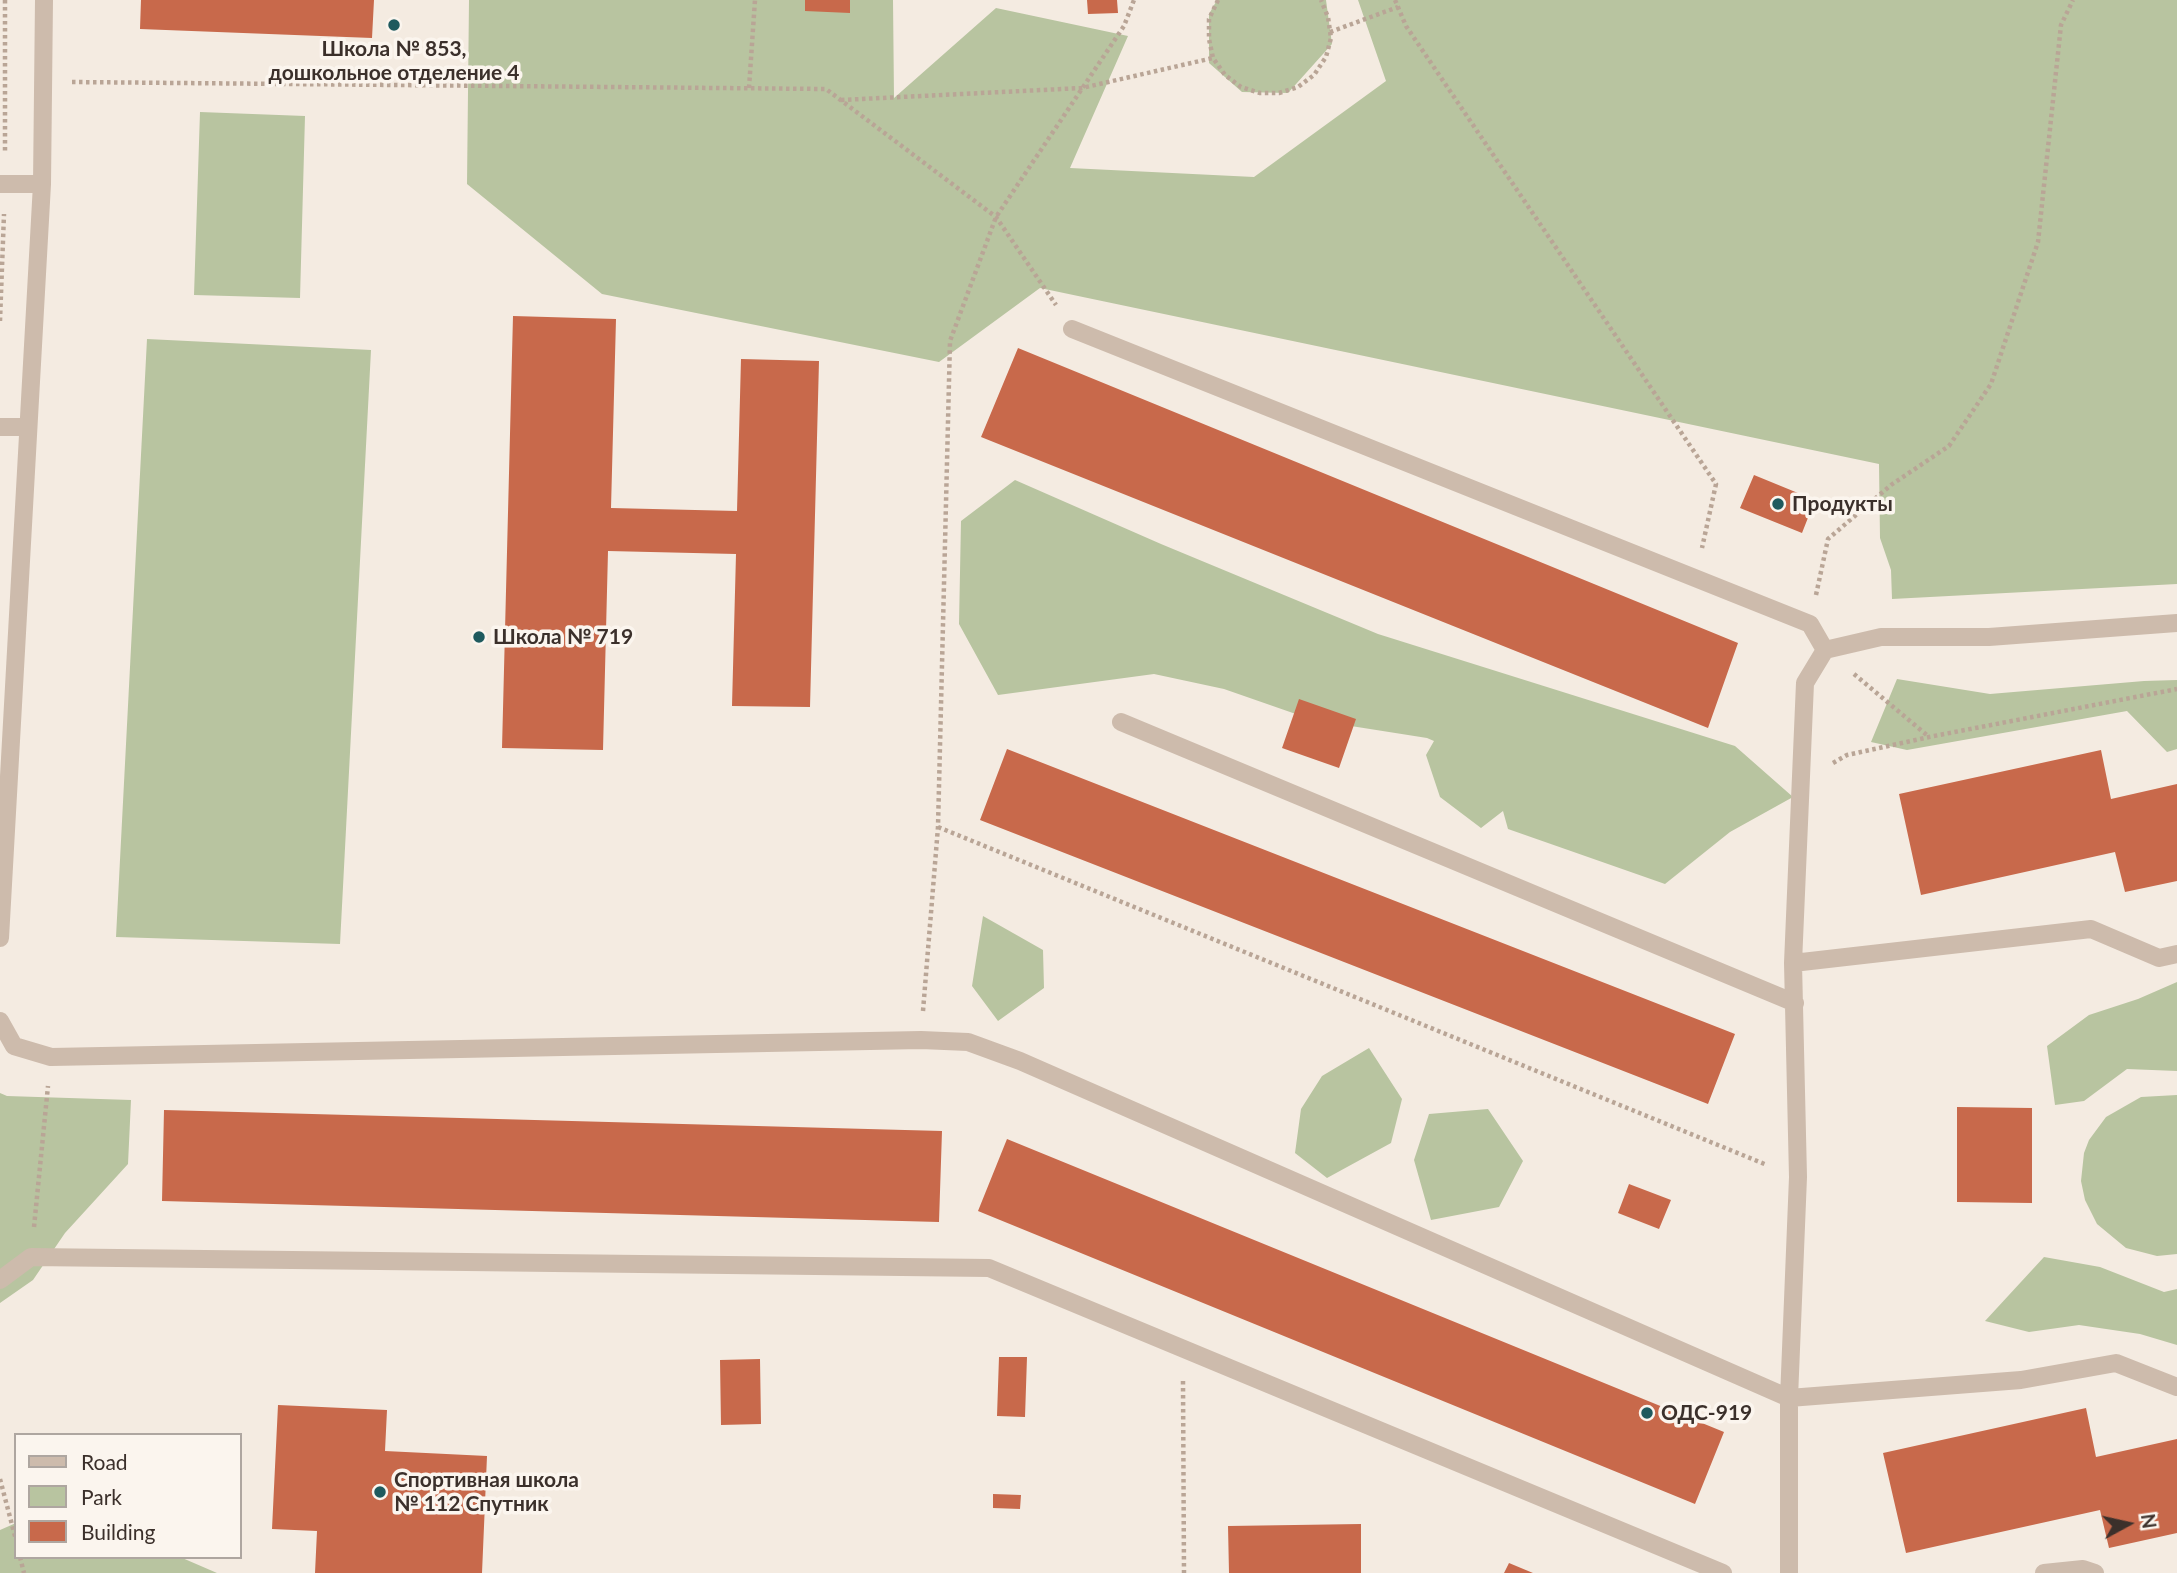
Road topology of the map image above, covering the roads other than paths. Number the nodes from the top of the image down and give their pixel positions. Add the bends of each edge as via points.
1 (44, 0) edge
2 (0, 184) edge
3 (42, 184) junction
4 (1072, 329) road end
5 (27, 427) junction
6 (0, 428) edge
7 (2177, 623) edge
8 (1825, 650) junction
9 (1121, 722) dead end
10 (0, 938) edge
11 (2177, 954) edge
12 (1793, 963) junction
13 (1795, 1003) junction
14 (0, 1021) edge
15 (0, 1280) edge
16 (2177, 1387) edge
17 (1789, 1398) junction
18 (1723, 1573) edge
19 (1789, 1573) edge
20 (2044, 1573) edge
21 (2095, 1573) edge

1 - 3 street
2 - 3 street
3 - 5 street
4 - 8 street via 1810,624
5 - 6 street
5 - 10 street
7 - 8 street via 1989,637 1881,637
8 - 12 street via 1805,683
9 - 13 street
11 - 12 street via 2159,958 2091,929
12 - 13 street
13 - 17 street via 1798,1177
14 - 17 street via 14,1046 51,1057 968,1042
15 - 18 street via 31,1257 989,1268
16 - 17 street via 2116,1363 2021,1380
17 - 19 street
20 - 21 street via 2083,1569

